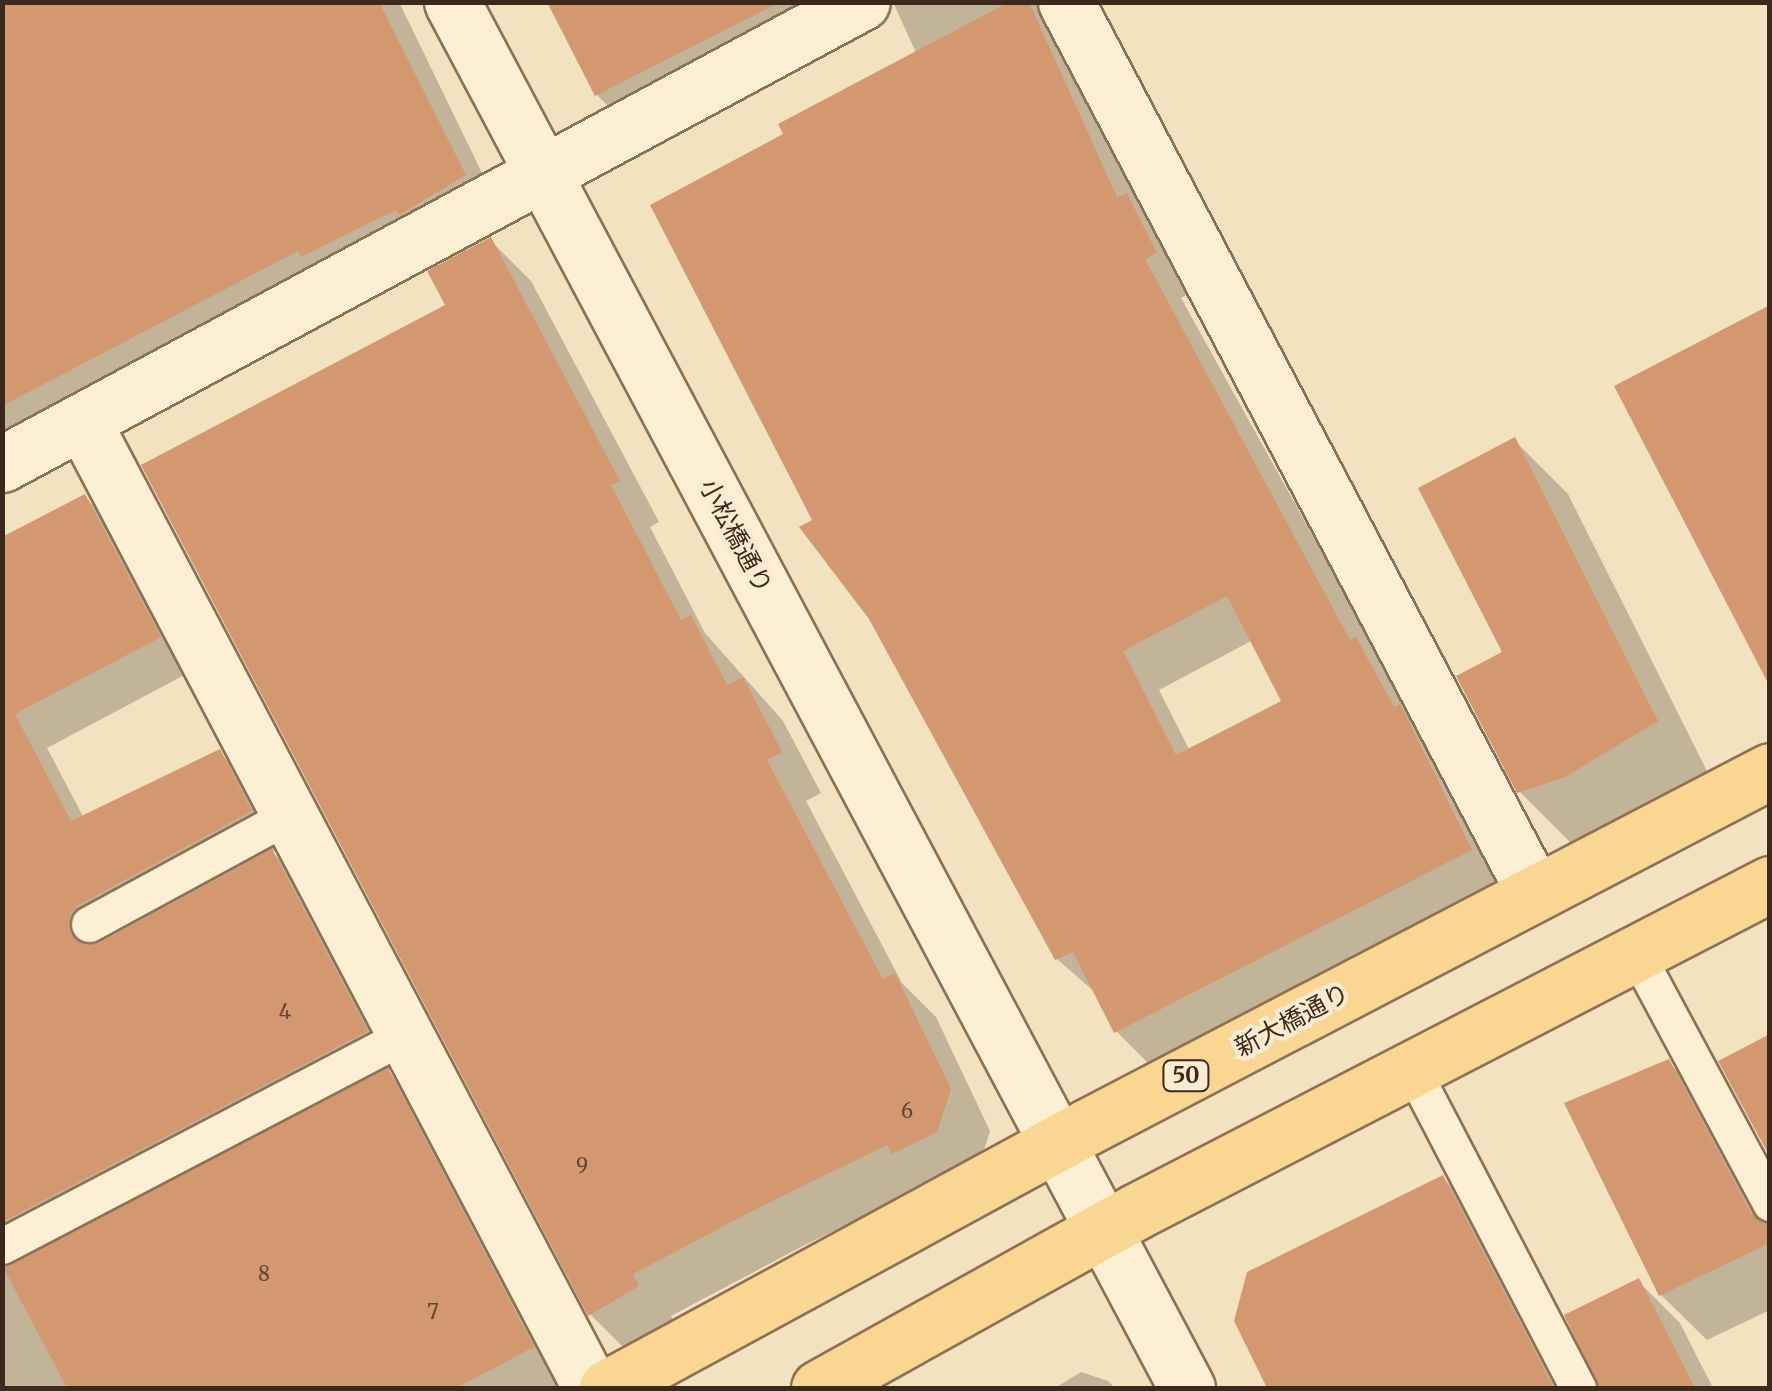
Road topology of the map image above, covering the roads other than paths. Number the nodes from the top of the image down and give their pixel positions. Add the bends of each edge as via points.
1 (452, 2) edge
2 (862, 2) edge
3 (1066, 2) edge
4 (542, 171) junction
5 (83, 422) junction
6 (2, 464) edge
7 (1770, 771) edge
8 (290, 815) junction
9 (1770, 884) edge
10 (1534, 892) junction
11 (89, 924) dead end
12 (1636, 953) junction
13 (405, 1035) junction
14 (1412, 1069) junction
15 (1058, 1143) junction
16 (1770, 1202) edge
17 (1103, 1229) junction
18 (2, 1246) edge
19 (1180, 1375) edge
20 (591, 1388) edge
21 (607, 1388) edge
22 (819, 1388) edge
23 (1578, 1388) edge

1 - 4 street, 小松橋通り
2 - 4 street
3 - 10 street
4 - 5 street
4 - 15 street, 小松橋通り
5 - 6 street
5 - 8 street
7 - 10 main road, 新大橋通り / 50
8 - 11 lane
8 - 13 street
9 - 12 main road
10 - 15 main road, 新大橋通り / 50
12 - 14 main road
12 - 16 lane
13 - 18 lane
13 - 20 street
14 - 17 main road
14 - 23 lane
15 - 17 street, 小松橋通り
15 - 21 main road, 新大橋通り / 50
17 - 19 street, 小松橋通り
17 - 22 main road

